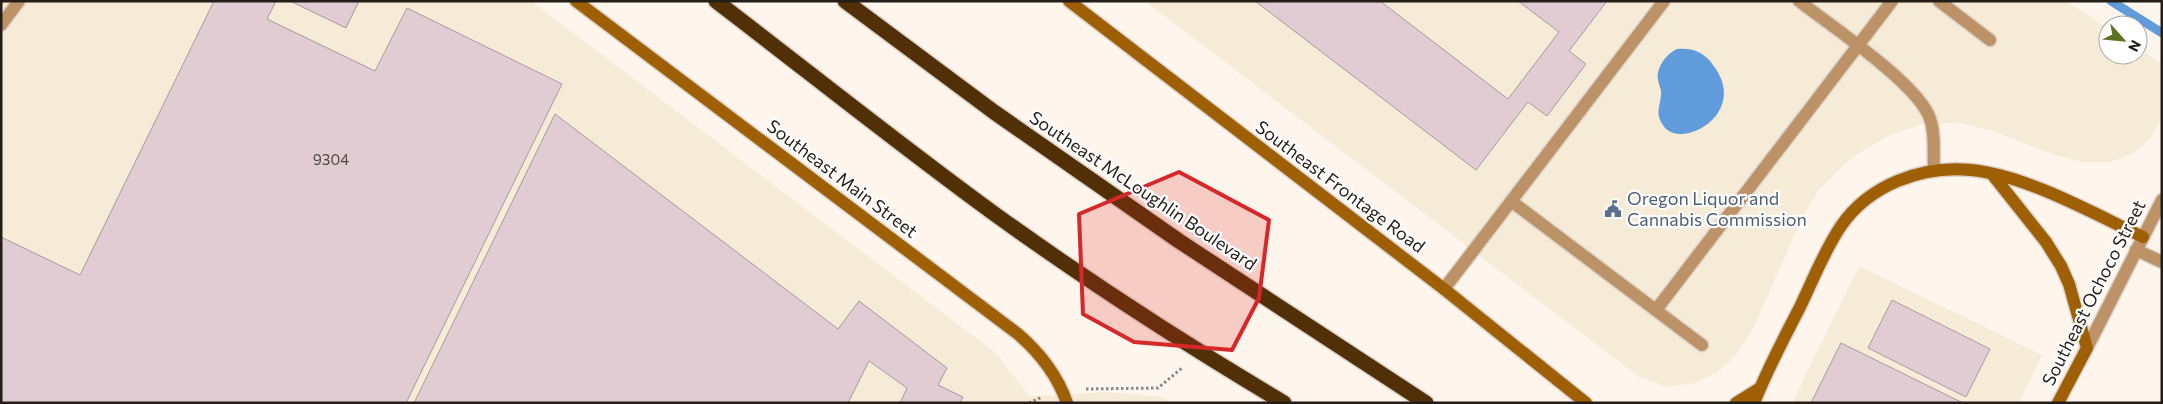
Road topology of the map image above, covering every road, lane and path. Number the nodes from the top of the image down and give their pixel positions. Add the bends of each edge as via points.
1 (19, 1) edge
2 (576, 1) edge
3 (716, 1) edge
4 (846, 1) edge
5 (1069, 1) edge
6 (1664, 1) edge
7 (1798, 1) edge
8 (1892, 1) edge
9 (1939, 1) edge
10 (1, 25) edge
11 (1990, 40) dead end
12 (1857, 46) junction
13 (1934, 170) junction
14 (1992, 174) junction
15 (2162, 200) edge
16 (1511, 201) junction
17 (2143, 237) junction
18 (2136, 250) junction
19 (2162, 262) edge
20 (1444, 289) junction
21 (1656, 310) junction
22 (1702, 345) dead end
23 (2086, 348) junction
24 (1200, 353) junction
25 (1062, 388) junction
26 (1760, 388) junction
27 (2059, 402) edge
28 (1029, 403) edge
29 (1067, 403) edge
30 (1284, 403) edge
31 (1426, 403) edge
32 (1586, 403) edge
33 (1736, 403) edge
34 (1754, 403) edge

1 - 10 street
2 - 25 street, Southeast Main Street via 1018,334 1040,355
3 - 24 highway via 995,214
4 - 31 highway, Southeast McLoughlin Boulevard via 994,112 1171,235
5 - 20 street, Southeast Frontage Road
6 - 16 street
7 - 12 street
8 - 12 street
9 - 11 street
12 - 13 street via 1905,86 1928,113
12 - 21 street
13 - 14 street via 1958,169
13 - 26 street via 1907,177 1879,191 1854,211 1842,226
14 - 17 street via 2060,198
14 - 23 street via 2061,266
15 - 17 street, Southeast Ochoco Street
16 - 20 street
16 - 21 street
17 - 18 street, Southeast Ochoco Street
18 - 19 street
18 - 23 street, Southeast Ochoco Street
20 - 32 street, Southeast Frontage Road
21 - 22 street
23 - 27 street, Southeast Ochoco Street
24 - 25 path via 1158,388
24 - 30 highway
25 - 28 path
25 - 29 street, Southeast Main Street
26 - 33 street
26 - 34 street

